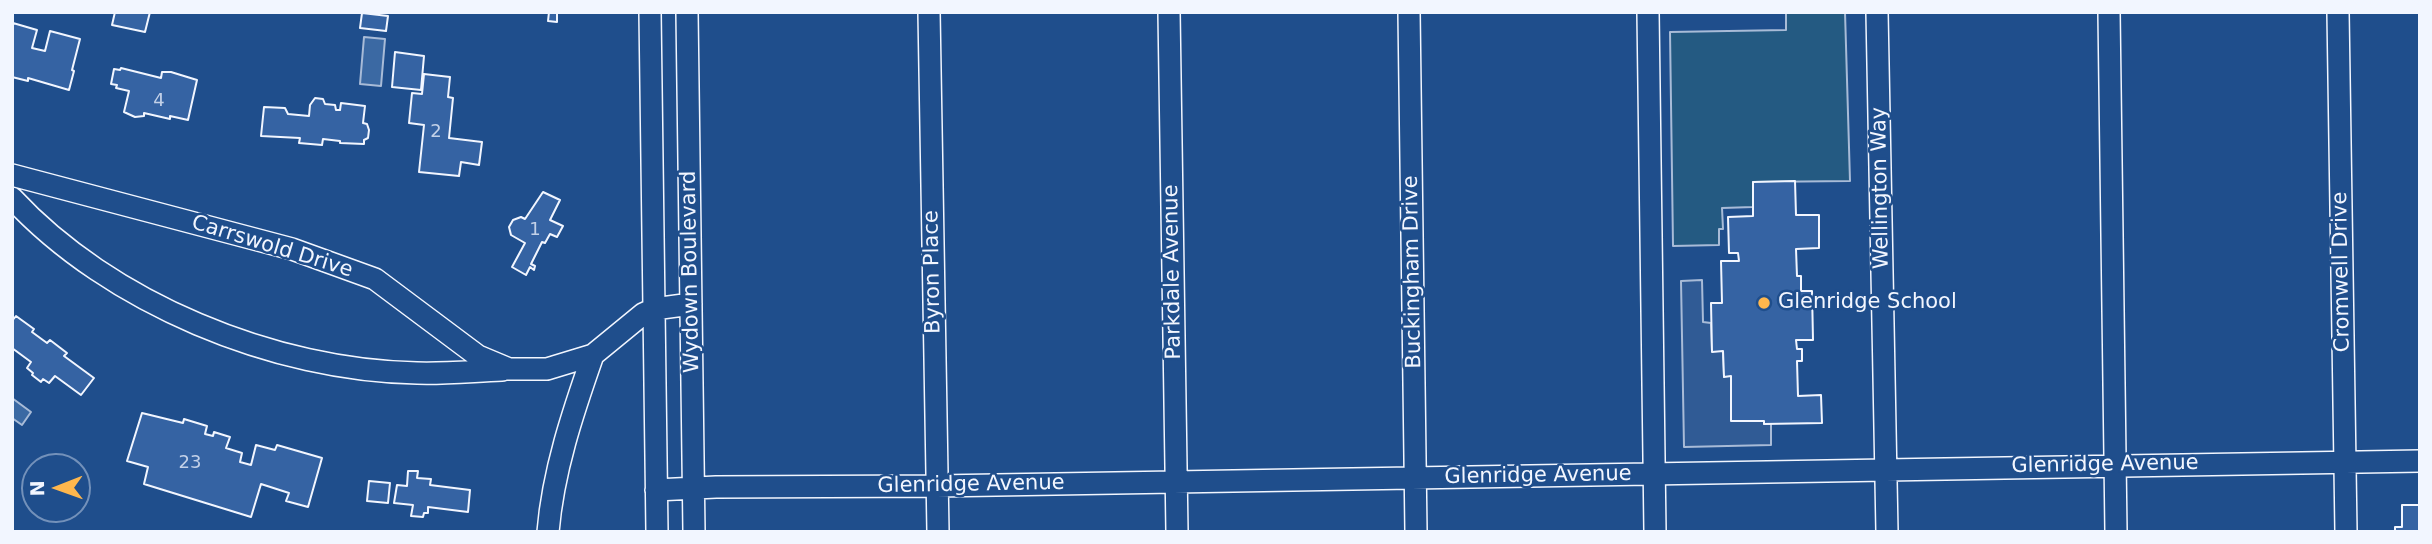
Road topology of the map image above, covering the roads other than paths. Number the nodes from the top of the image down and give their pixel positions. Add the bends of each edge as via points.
1 (650, 12) edge
2 (687, 12) edge
3 (929, 12) edge
4 (1168, 12) edge
5 (1409, 12) edge
6 (1648, 12) edge
7 (1877, 12) edge
8 (2109, 12) edge
9 (2339, 12) edge
10 (12, 175) edge
11 (12, 198) edge
12 (691, 304) junction
13 (654, 309) junction
14 (593, 355) junction
15 (509, 369) junction
16 (2420, 461) edge
17 (2345, 463) junction
18 (2115, 465) junction
19 (1886, 468) junction
20 (1654, 473) junction
21 (1415, 479) junction
22 (1177, 482) junction
23 (937, 486) junction
24 (693, 487) junction
25 (656, 490) junction
26 (548, 532) edge
27 (657, 532) edge
28 (694, 532) edge
29 (938, 532) edge
30 (1177, 532) edge
31 (1416, 532) edge
32 (1655, 532) edge
33 (1887, 532) edge
34 (2116, 532) edge
35 (2346, 532) edge

1 - 13 street, Wydown Boulevard
2 - 12 street, Wydown Boulevard
3 - 23 street, Byron Place
4 - 22 street, Parkdale Avenue
5 - 21 street, Buckingham Drive
6 - 20 street
7 - 19 street, Wellington Way
8 - 18 street
9 - 17 street, Cromwell Drive
10 - 15 street, Carrswold Drive via 292,249 375,278 478,356
11 - 15 street, Carrswold Drive via 52,236 116,282 238,340 368,369 416,373
12 - 13 street, Carrswold Drive
12 - 24 street, Wydown Boulevard
13 - 14 street, Carrswold Drive
13 - 25 street, Wydown Boulevard
14 - 15 street, Carrswold Drive via 547,369
14 - 26 street via 571,419
16 - 17 street, Glenridge Avenue
17 - 18 street, Glenridge Avenue
17 - 35 street, Cromwell Drive
18 - 19 street, Glenridge Avenue
18 - 34 street
19 - 20 street, Glenridge Avenue
19 - 33 street, Wellington Way
20 - 21 street, Glenridge Avenue
20 - 32 street
21 - 22 street, Glenridge Avenue
21 - 31 street, Buckingham Drive
22 - 23 street, Glenridge Avenue
22 - 30 street, Parkdale Avenue
23 - 24 street, Glenridge Avenue
23 - 29 street, Byron Place
24 - 25 street, Glenridge Avenue
24 - 28 street, Wydown Boulevard
25 - 27 street, Wydown Boulevard

